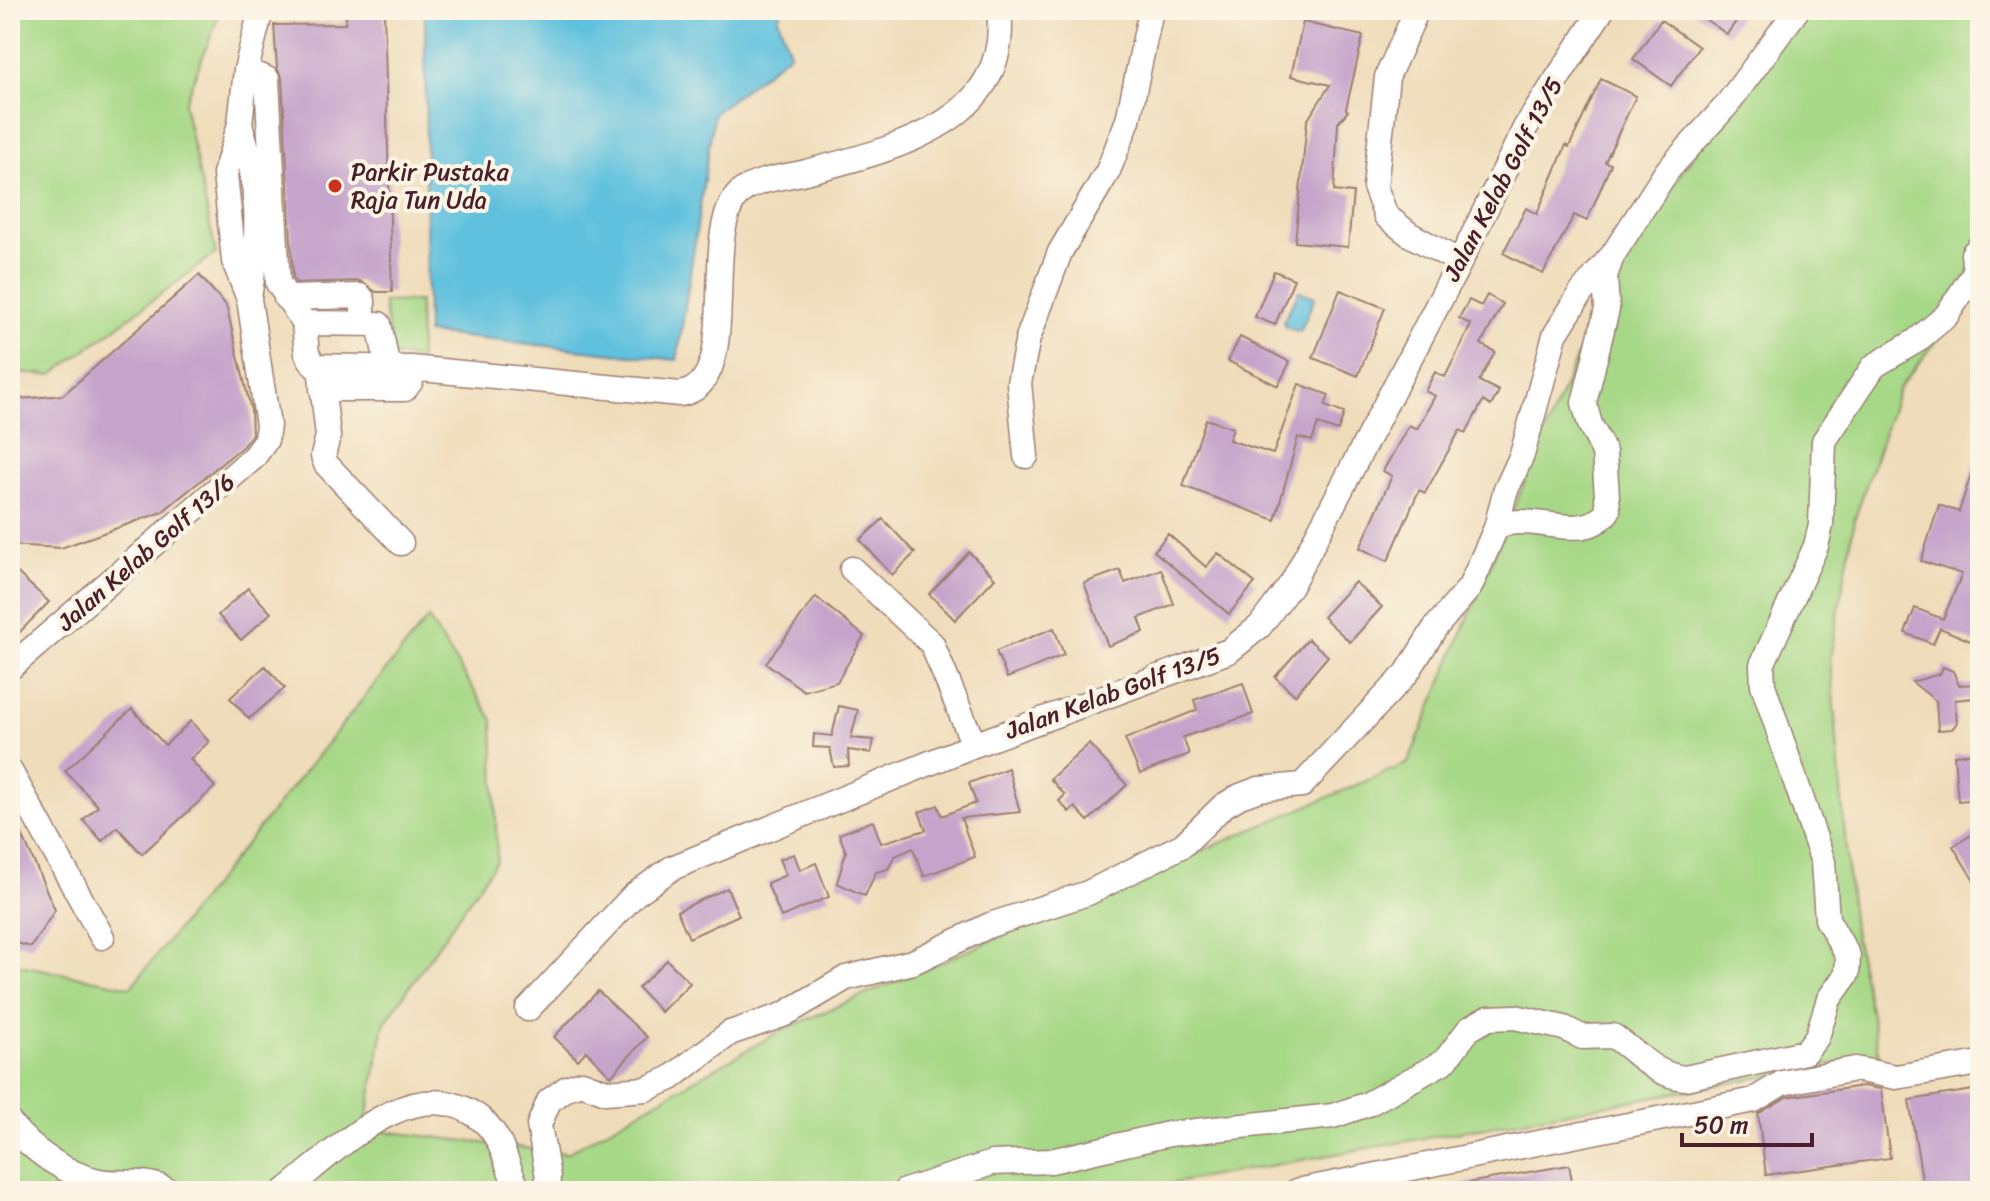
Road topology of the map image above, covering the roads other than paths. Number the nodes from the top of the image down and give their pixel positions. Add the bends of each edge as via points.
1 (261, 10) edge
2 (999, 10) edge
3 (1151, 10) edge
4 (1417, 10) edge
5 (1602, 10) edge
6 (1797, 10) edge
7 (263, 76) junction
8 (1980, 246) edge
9 (1612, 256) junction
10 (1460, 262) junction
11 (286, 298) junction
12 (304, 323) junction
13 (363, 324) junction
14 (399, 368) junction
15 (321, 378) junction
16 (1026, 456) dead end
17 (1496, 528) junction
18 (401, 543) dead end
19 (852, 569) dead end
20 (10, 668) edge
21 (974, 745) junction
22 (10, 771) edge
23 (102, 937) dead end
24 (528, 1009) dead end
25 (1980, 1063) edge
26 (10, 1123) edge
27 (168, 1191) edge
28 (285, 1191) edge
29 (519, 1191) edge
30 (547, 1191) edge
31 (905, 1191) edge
32 (1297, 1191) edge

1 - 7 street
2 - 14 street via 998,55 974,98 955,114 919,138 753,185 734,200 725,229 712,366 690,393
3 - 16 street via 1128,120 1108,171 1060,252 1028,338 1019,383
4 - 10 street via 1387,77 1375,187 1386,216
5 - 10 street, Jalan Kelab Golf 13/5 via 1525,128
6 - 9 street via 1726,106 1667,171
7 - 11 street via 278,283
7 - 20 street, Jalan Kelab Golf 13/6 via 240,124 254,168 257,253 249,299 266,440 253,458
8 - 31 street via 1973,254 1975,272 1946,316 1874,366 1824,441 1816,546 1762,665 1763,685 1823,862 1827,919 1848,956 1847,974 1805,1052 1685,1078 1668,1077 1613,1036 1582,1037 1515,1017 1488,1018 1469,1029 1445,1061 1368,1104 1333,1116 1157,1136 1051,1161 992,1163
9 - 17 street via 1555,335
9 - 17 street via 1605,276 1607,309 1584,403 1604,452 1608,511 1587,527 1511,523
10 - 21 street, Jalan Kelab Golf 13/5 via 1292,583 1260,626 1229,651
11 - 12 street
11 - 13 street via 360,296
12 - 13 street
12 - 15 street via 307,354
13 - 14 street via 379,324
14 - 15 street via 411,381 405,389
15 - 18 street via 326,464
17 - 30 street via 1470,587 1435,628 1407,673 1302,785 1240,796 1183,845 1088,893 990,925 913,962 846,978 783,1015 730,1033 671,1078 646,1089 606,1092 582,1083 567,1088 549,1101 539,1125
19 - 21 street via 932,644
21 - 24 street, Jalan Kelab Golf 13/5 via 672,868 634,895
22 - 23 street
25 - 32 street via 1896,1077 1855,1069 1782,1083 1754,1100
26 - 27 street via 25,1141 80,1175
28 - 29 street via 373,1122 428,1101 449,1103 482,1120 500,1143

